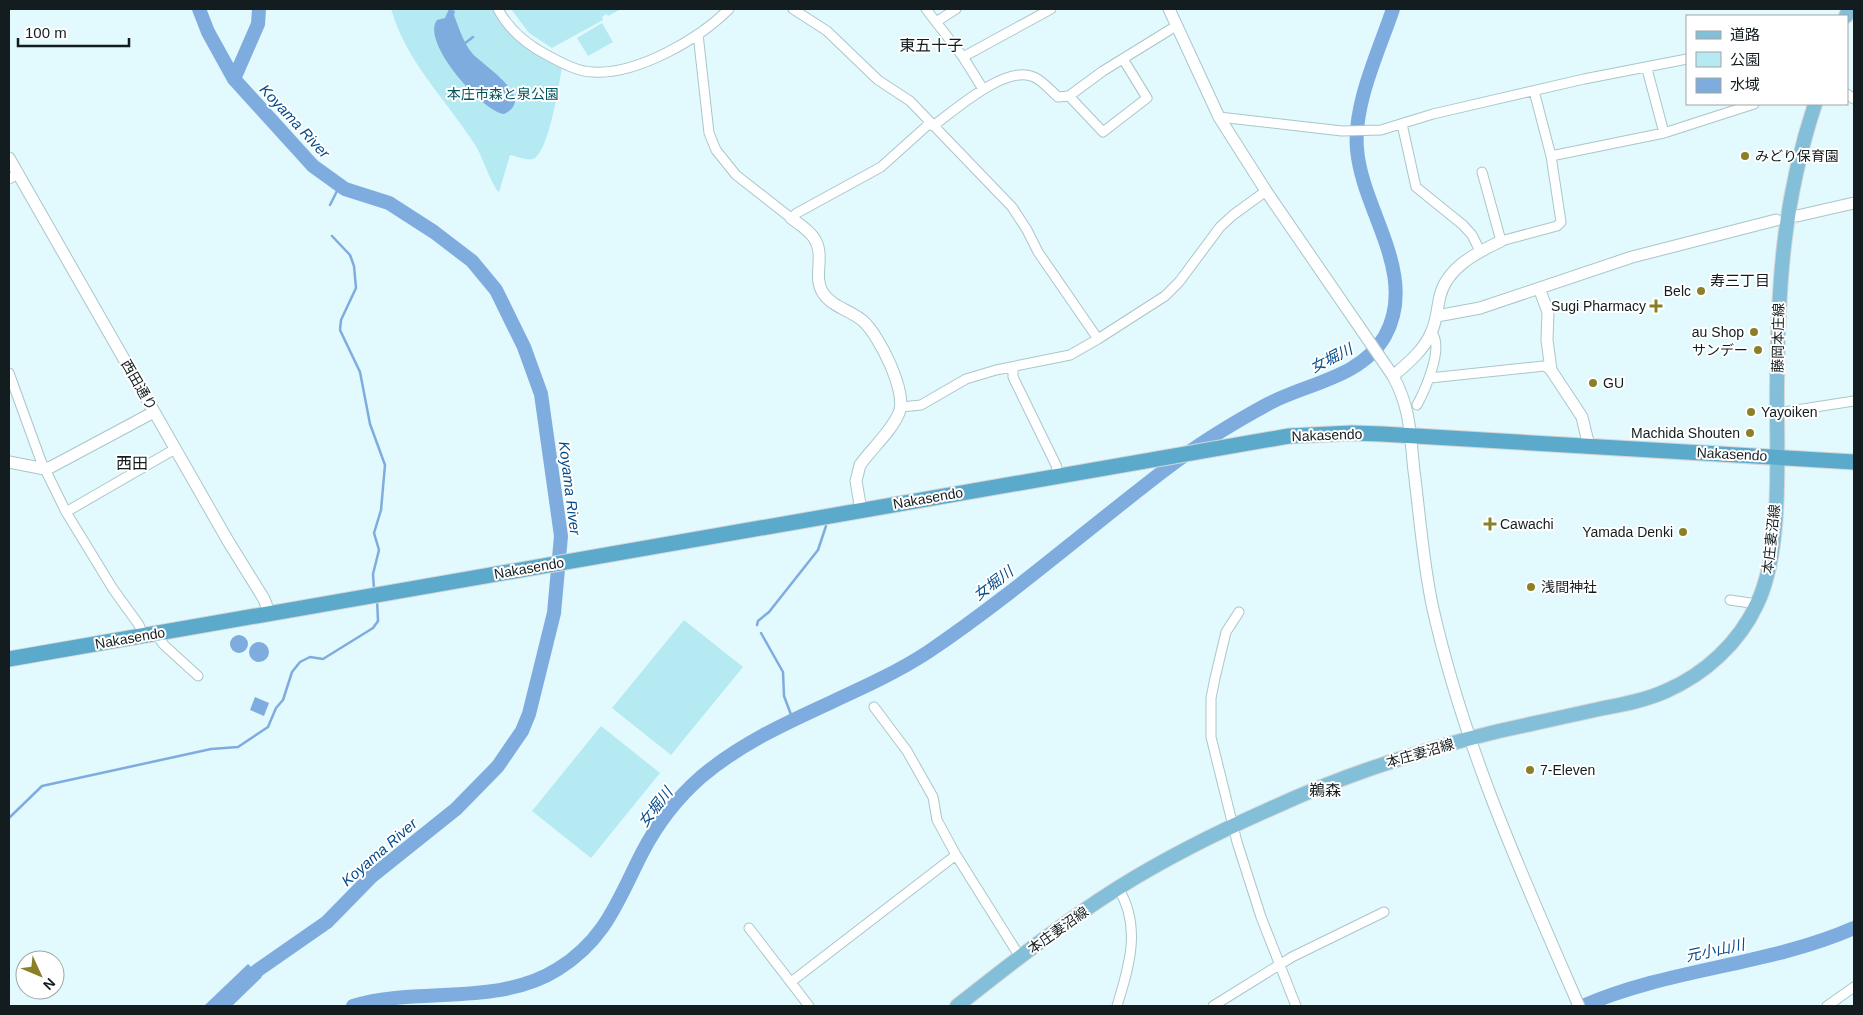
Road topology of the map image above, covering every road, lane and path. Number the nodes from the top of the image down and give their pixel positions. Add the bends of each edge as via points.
1 (498, 9) edge
2 (728, 9) edge
3 (793, 9) edge
4 (926, 9) edge
5 (956, 9) edge
6 (1050, 9) edge
7 (1169, 9) edge
8 (936, 22) junction
9 (1176, 26) junction
10 (698, 34) junction
11 (963, 57) junction
12 (1123, 59) junction
13 (1686, 59) edge
14 (1647, 69) junction
15 (983, 89) junction
16 (1534, 91) junction
17 (1069, 96) junction
18 (1751, 105) edge
19 (1815, 105) edge
20 (1219, 117) junction
21 (932, 124) junction
22 (1402, 124) junction
23 (1664, 133) junction
24 (1551, 156) junction
25 (9, 158) edge
26 (1482, 172) dead end
27 (13, 177) edge
28 (1266, 191) junction
29 (1854, 203) edge
30 (1797, 216) dead end
31 (791, 218) junction
32 (1776, 220) dead end
33 (1502, 241) junction
34 (1480, 251) junction
35 (1540, 288) junction
36 (1437, 316) junction
37 (1432, 333) junction
38 (1098, 339) junction
39 (1013, 367) junction
40 (1551, 370) junction
41 (9, 373) edge
42 (1393, 376) junction
43 (1430, 378) junction
44 (1854, 402) edge
45 (1417, 405) dead end
46 (900, 407) junction
47 (154, 412) junction
48 (1776, 413) junction
49 (1412, 436) junction
50 (1589, 446) junction
51 (176, 449) junction
52 (1776, 457) junction
53 (9, 462) edge
54 (1854, 462) edge
55 (45, 469) junction
56 (1059, 476) junction
57 (862, 510) junction
58 (66, 512) junction
59 (1730, 600) dead end
60 (1757, 604) junction
61 (270, 612) junction
62 (1238, 612) dead end
63 (149, 634) junction
64 (9, 659) edge
65 (198, 676) dead end
66 (874, 707) dead end
67 (1469, 740) junction
68 (1234, 826) junction
69 (956, 855) junction
70 (1118, 888) junction
71 (1384, 912) dead end
72 (749, 928) dead end
73 (1020, 957) junction
74 (1281, 964) junction
75 (791, 982) junction
76 (1854, 987) edge
77 (809, 1006) edge
78 (956, 1006) edge
79 (1117, 1006) edge
80 (1213, 1006) edge
81 (1296, 1006) edge
82 (1579, 1006) edge
83 (1828, 1006) edge

1 - 10 street via 513,30 529,44 550,57 591,72 609,72 652,58 677,48
2 - 10 street
3 - 21 street via 826,32 878,80 910,101
4 - 8 street
5 - 8 street
6 - 11 street
7 - 9 street
8 - 11 street
9 - 12 street
9 - 20 street
10 - 31 street via 709,133 716,150 736,175
11 - 15 street
12 - 17 street
12 - 17 street via 1147,98 1103,132
13 - 14 street
14 - 16 street
14 - 23 street
15 - 17 street via 1022,74 1036,77 1058,97
15 - 21 street
16 - 22 street
16 - 24 street
18 - 23 street
19 - 48 main road, 藤岡本庄線 via 1785,226 1778,297
20 - 22 street via 1342,131 1382,130
20 - 28 street
21 - 31 street via 881,167
21 - 38 street via 1012,207 1038,252
22 - 34 street via 1416,187 1463,225
23 - 24 street
24 - 33 street via 1561,222 1557,226
25 - 27 street, 西田通り
26 - 33 street
27 - 47 street, 西田通り
28 - 38 street via 1232,215 1165,296
28 - 42 street
29 - 30 street
31 - 46 street via 812,235 818,246 821,257 819,283 826,297 861,320 877,339 901,396
32 - 35 street via 1632,257
33 - 34 street
34 - 36 street via 1463,263 1446,283 1440,294
35 - 36 street via 1480,308
35 - 40 street via 1548,312
36 - 37 street
37 - 42 street
37 - 43 street via 1435,341
38 - 39 street via 1070,355
39 - 46 street via 966,379 921,405
39 - 56 street via 1013,377
40 - 43 street via 1544,366
40 - 50 street via 1582,417
41 - 55 street
42 - 49 street via 1407,407
43 - 45 street
44 - 48 street
46 - 57 street via 897,417 856,473
47 - 51 street, 西田通り
47 - 55 street
48 - 52 main road, 藤岡本庄線
49 - 50 highway, Nakasendo
49 - 56 highway, Nakasendo via 1352,433 1282,437
49 - 67 street via 1426,571 1448,669
50 - 52 highway, Nakasendo
51 - 58 street
51 - 61 street, 西田通り
52 - 54 highway, Nakasendo
52 - 60 main road, 本庄妻沼線 via 1775,523 1770,570
53 - 55 street
55 - 58 street
56 - 57 highway, Nakasendo
57 - 61 highway, Nakasendo
58 - 63 street via 113,589
59 - 60 street
60 - 67 main road, 本庄妻沼線 via 1736,638 1715,661 1666,691 1629,703
61 - 63 highway, Nakasendo
62 - 68 street via 1226,632 1211,698 1211,737
63 - 64 highway, Nakasendo
63 - 65 street
66 - 69 street via 907,752 933,797 938,820
67 - 68 main road, 本庄妻沼線 via 1369,768
67 - 82 street via 1511,853
68 - 70 main road, 本庄妻沼線
68 - 74 street via 1236,842 1261,917
69 - 73 street
69 - 75 street
70 - 73 main road, 本庄妻沼線
70 - 79 street via 1128,904 1132,945
71 - 74 street
72 - 75 street
73 - 78 main road, 本庄妻沼線
74 - 80 street
74 - 81 street
75 - 77 street
76 - 83 street

